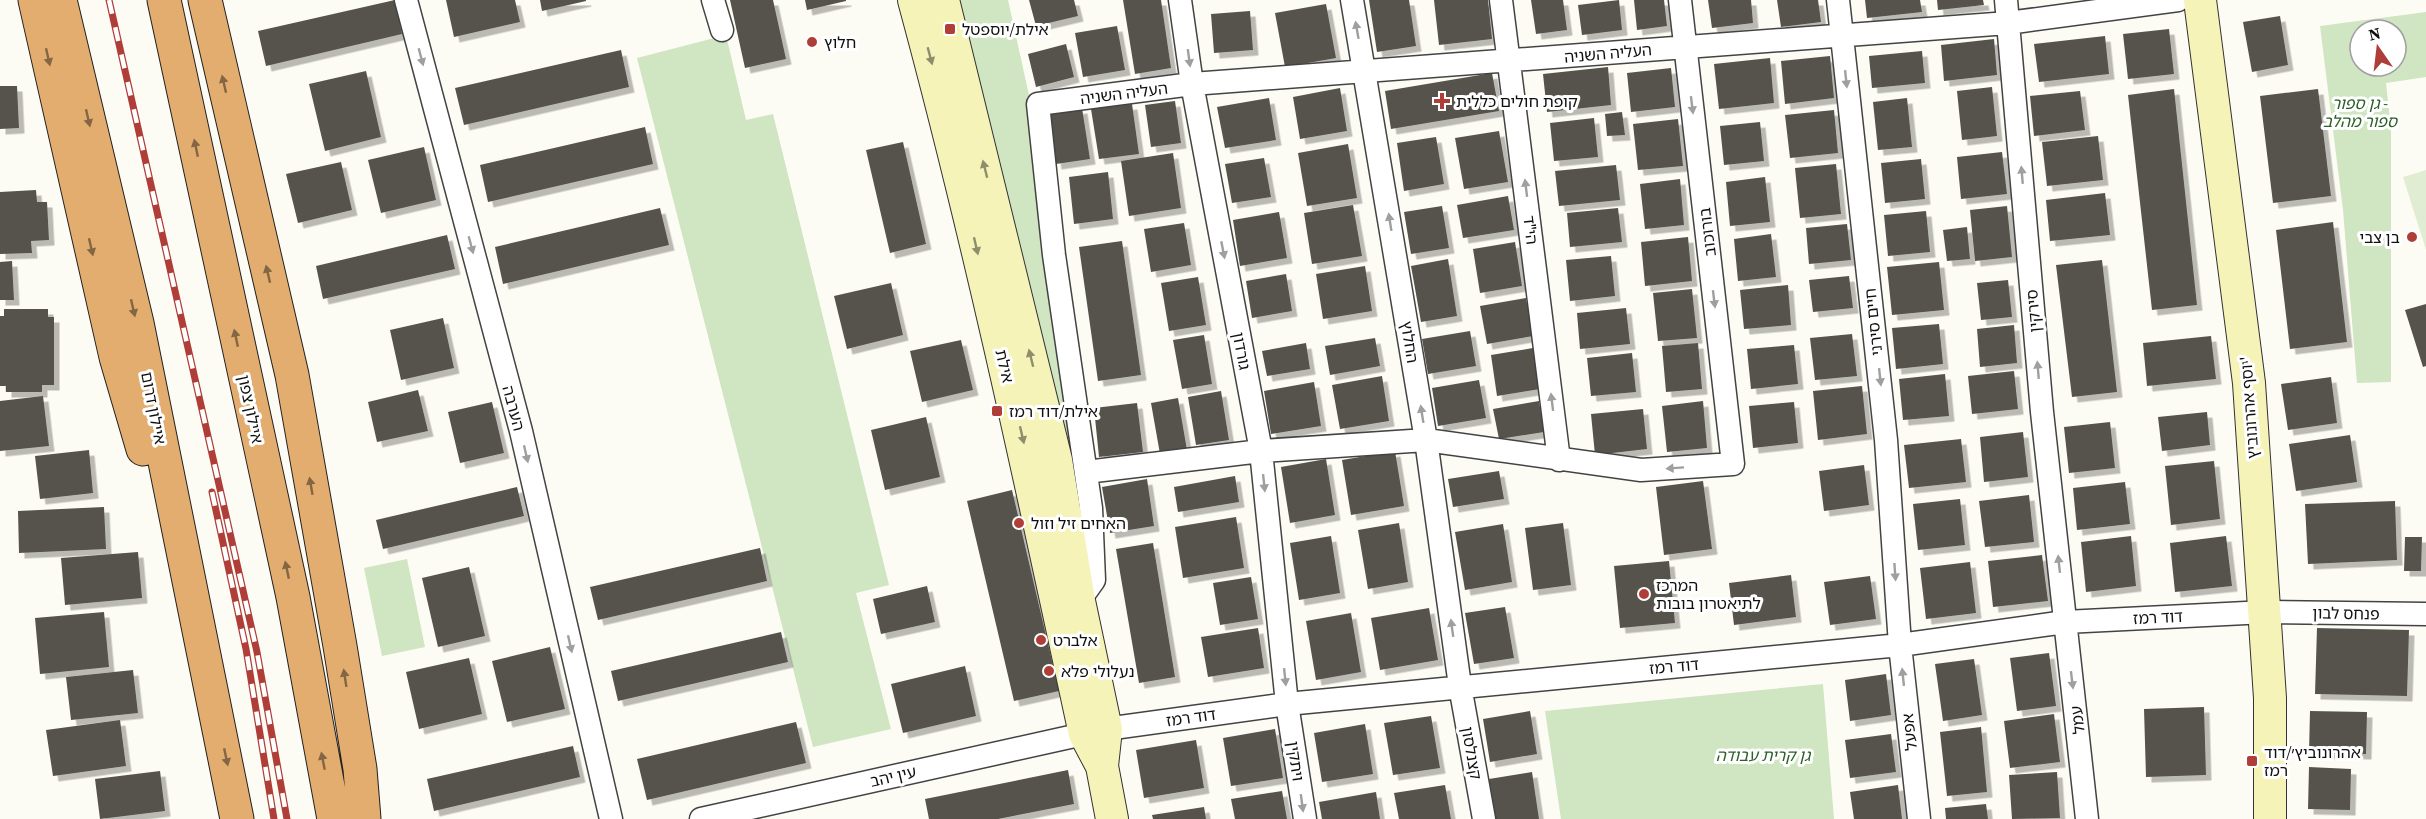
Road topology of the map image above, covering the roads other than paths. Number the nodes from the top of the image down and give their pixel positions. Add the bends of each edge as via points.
1 (35, 0) edge
2 (60, 0) edge
3 (164, 0) edge
4 (205, 0) edge
5 (406, 0) edge
6 (713, 0) edge
7 (914, 0) edge
8 (943, 0) edge
9 (1180, 0) edge
10 (1352, 0) edge
11 (1501, 0) edge
12 (1680, 0) edge
13 (1838, 0) edge
14 (2006, 0) edge
15 (2178, 0) edge
16 (2200, 0) edge
17 (2008, 23) junction
18 (722, 30) dead end
19 (1842, 36) junction
20 (1685, 47) junction
21 (1510, 62) junction
22 (1365, 71) junction
23 (1192, 84) junction
24 (1426, 440) junction
25 (1261, 451) junction
26 (1559, 460) junction
27 (1086, 472) junction
28 (1079, 601) junction
29 (2266, 612) junction
30 (2426, 614) edge
31 (2065, 622) junction
32 (1900, 645) junction
33 (1460, 686) junction
34 (213, 699) junction
35 (1287, 704) junction
36 (1095, 732) junction
37 (237, 819) edge
38 (334, 819) edge
39 (364, 819) edge
40 (611, 819) edge
41 (701, 819) edge
42 (1112, 819) edge
43 (1305, 819) edge
44 (1484, 819) edge
45 (1918, 819) edge
46 (2087, 819) edge
47 (2270, 819) edge

1 -> 34 highway via 116,357
2 -> 34 highway, איילון דרום via 137,323
38 -> 3 highway, איילון צפון via 292,597
39 -> 4 highway via 344,668 292,375
5 -> 40 street, הערבה via 521,431
6 - 18 street
7 -> 36 street, אילת via 947,119
28 -> 8 street, אילת via 1056,460
9 -> 23 street, גורדון
22 -> 10 street, החלוץ
11 - 21 street, הי"ד
12 - 20 street, בורוכוב
13 - 19 street, חיים סירני
14 - 17 street, סירקין
15 - 17 street, העליה השניה
16 - 29 street, יוסף אהרונוביץ' via 2249,383
17 - 19 street, העליה השניה
31 -> 17 street, סירקין via 2042,412
19 - 20 street, העליה השניה
19 -> 32 street, חיים סירני via 1886,440
20 - 21 street, העליה השניה
20 -> 26 street, בורוכוב via 1733,464 1641,470
21 - 22 street, העליה השניה
26 -> 21 street, הי"ד
22 - 23 street, העליה השניה
24 -> 22 street, החלוץ
23 -> 25 street, גורדון
23 - 27 street, העליה השניה via 1038,104 1054,255
24 - 25 street
24 - 26 street
33 -> 24 street, החלוץ
25 - 27 street
25 -> 35 street, גורדון
27 - 28 street via 1094,580
28 - 36 street, אילת
29 - 30 street, פנחס לבון
29 - 31 street, דוד רמז
29 - 47 street, יוסף אהרונוביץ'
31 - 32 street, דוד רמז
31 -> 46 street, עמל
32 - 33 street, דוד רמז
45 -> 32 street, אפעל
33 - 35 street, דוד רמז
33 - 44 street, קצנלסון
34 -> 37 highway, איילון דרום
35 - 36 street, דוד רמז
35 -> 43 street, ויתקין
36 - 41 street, עין יהב
36 - 42 street, אילת

